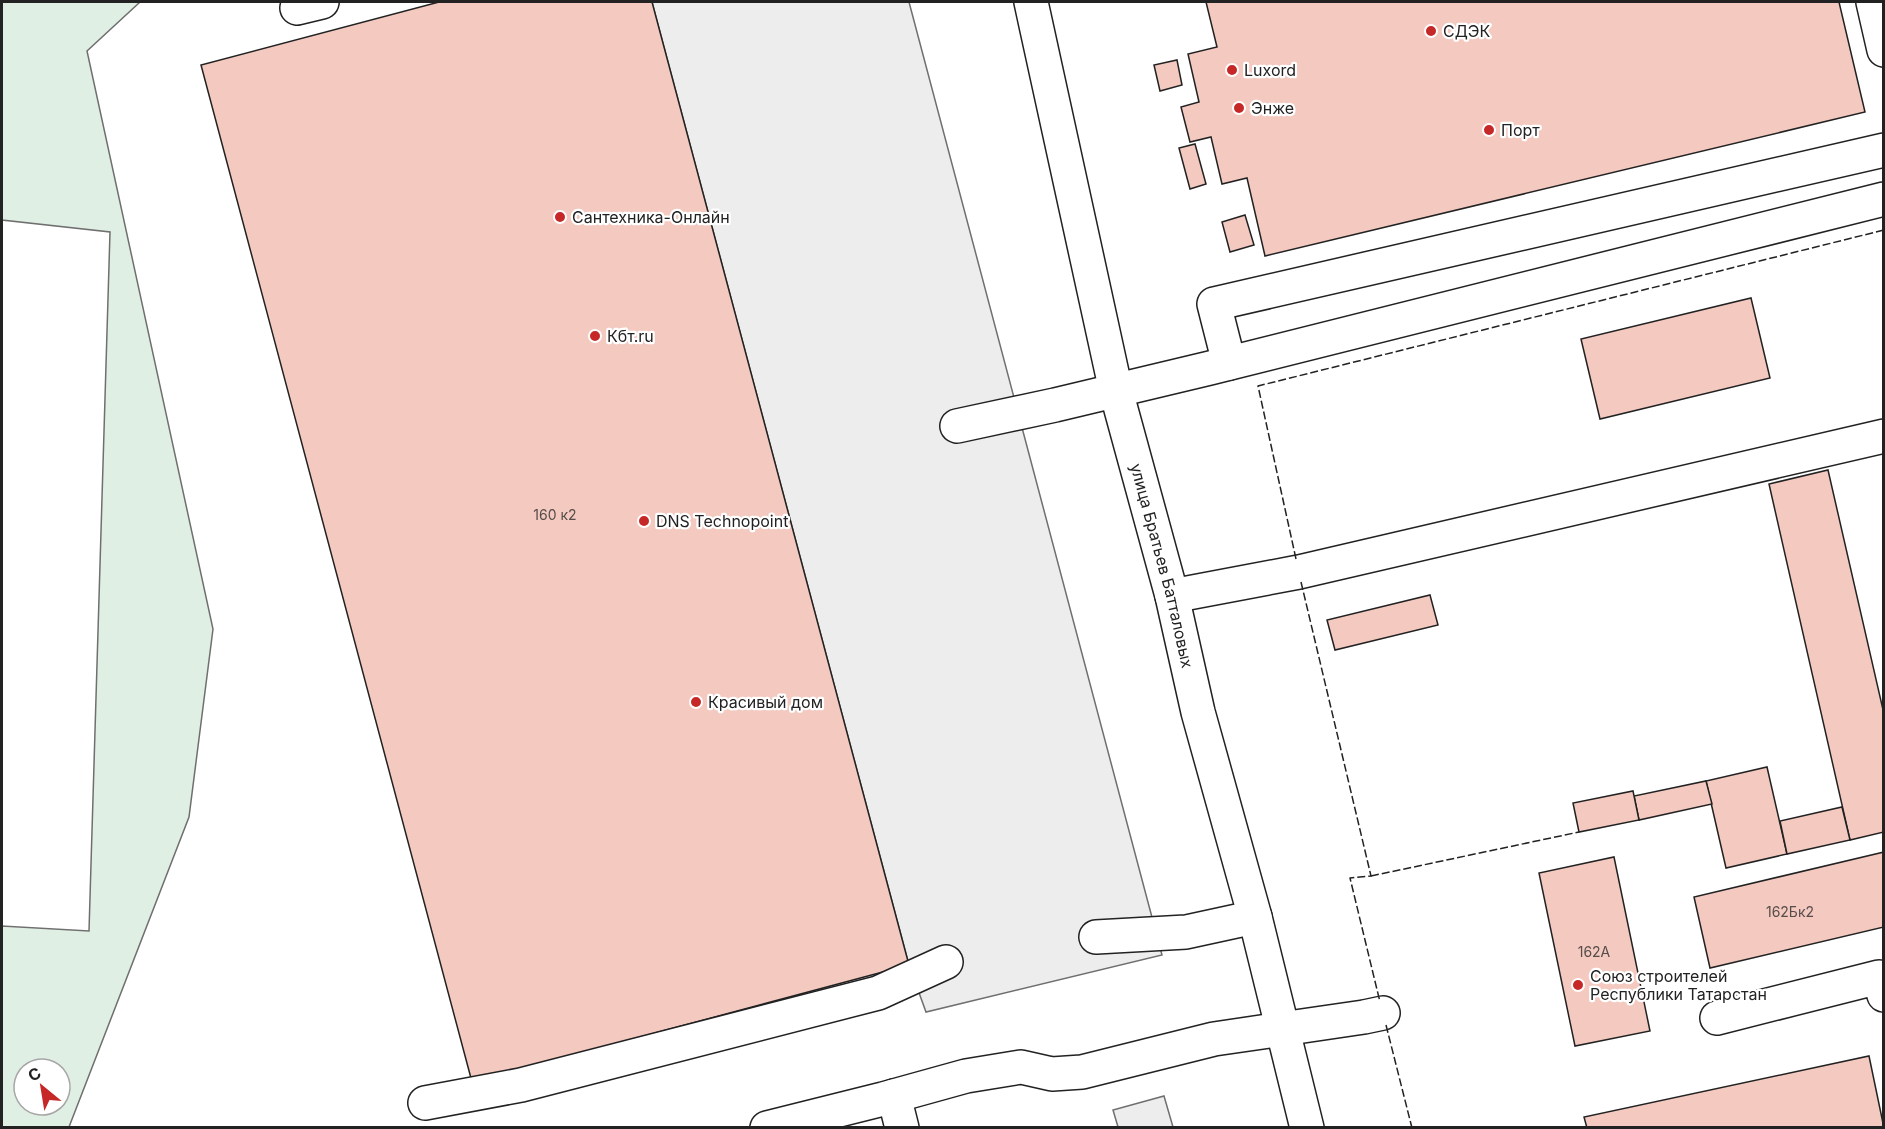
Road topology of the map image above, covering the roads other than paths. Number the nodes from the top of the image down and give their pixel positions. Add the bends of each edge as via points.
1 (1031, 2) edge
2 (1873, 2) edge
3 (1884, 50) edge
4 (1884, 150) edge
5 (1884, 200) edge
6 (1229, 363) junction
7 (1116, 391) junction
8 (957, 426) dead end
9 (1884, 436) edge
10 (1172, 596) junction
11 (1255, 917) junction
12 (1096, 937) dead end
13 (946, 962) dead end
14 (1884, 995) edge
15 (1383, 1013) dead end
16 (1717, 1018) dead end
17 (1282, 1029) junction
18 (894, 1096) junction
19 (425, 1103) dead end
20 (767, 1128) edge
21 (902, 1128) edge
22 (1307, 1128) edge

1 - 7 street, улица Братьев Батталовых
2 - 3 street
4 - 6 street via 1214,304
5 - 6 street
6 - 7 street
7 - 8 street
7 - 10 street, улица Братьев Батталовых
9 - 10 street via 1310,569
10 - 11 street, улица Братьев Батталовых via 1198,712
11 - 12 street via 1186,932
11 - 17 street, улица Братьев Батталовых
13 - 19 street via 878,993 521,1085
14 - 16 street via 1879,977
15 - 17 street
17 - 18 street via 1214,1040 1082,1072 1052,1074 1021,1066
17 - 22 street, улица Братьев Батталовых
18 - 20 street
18 - 21 street

